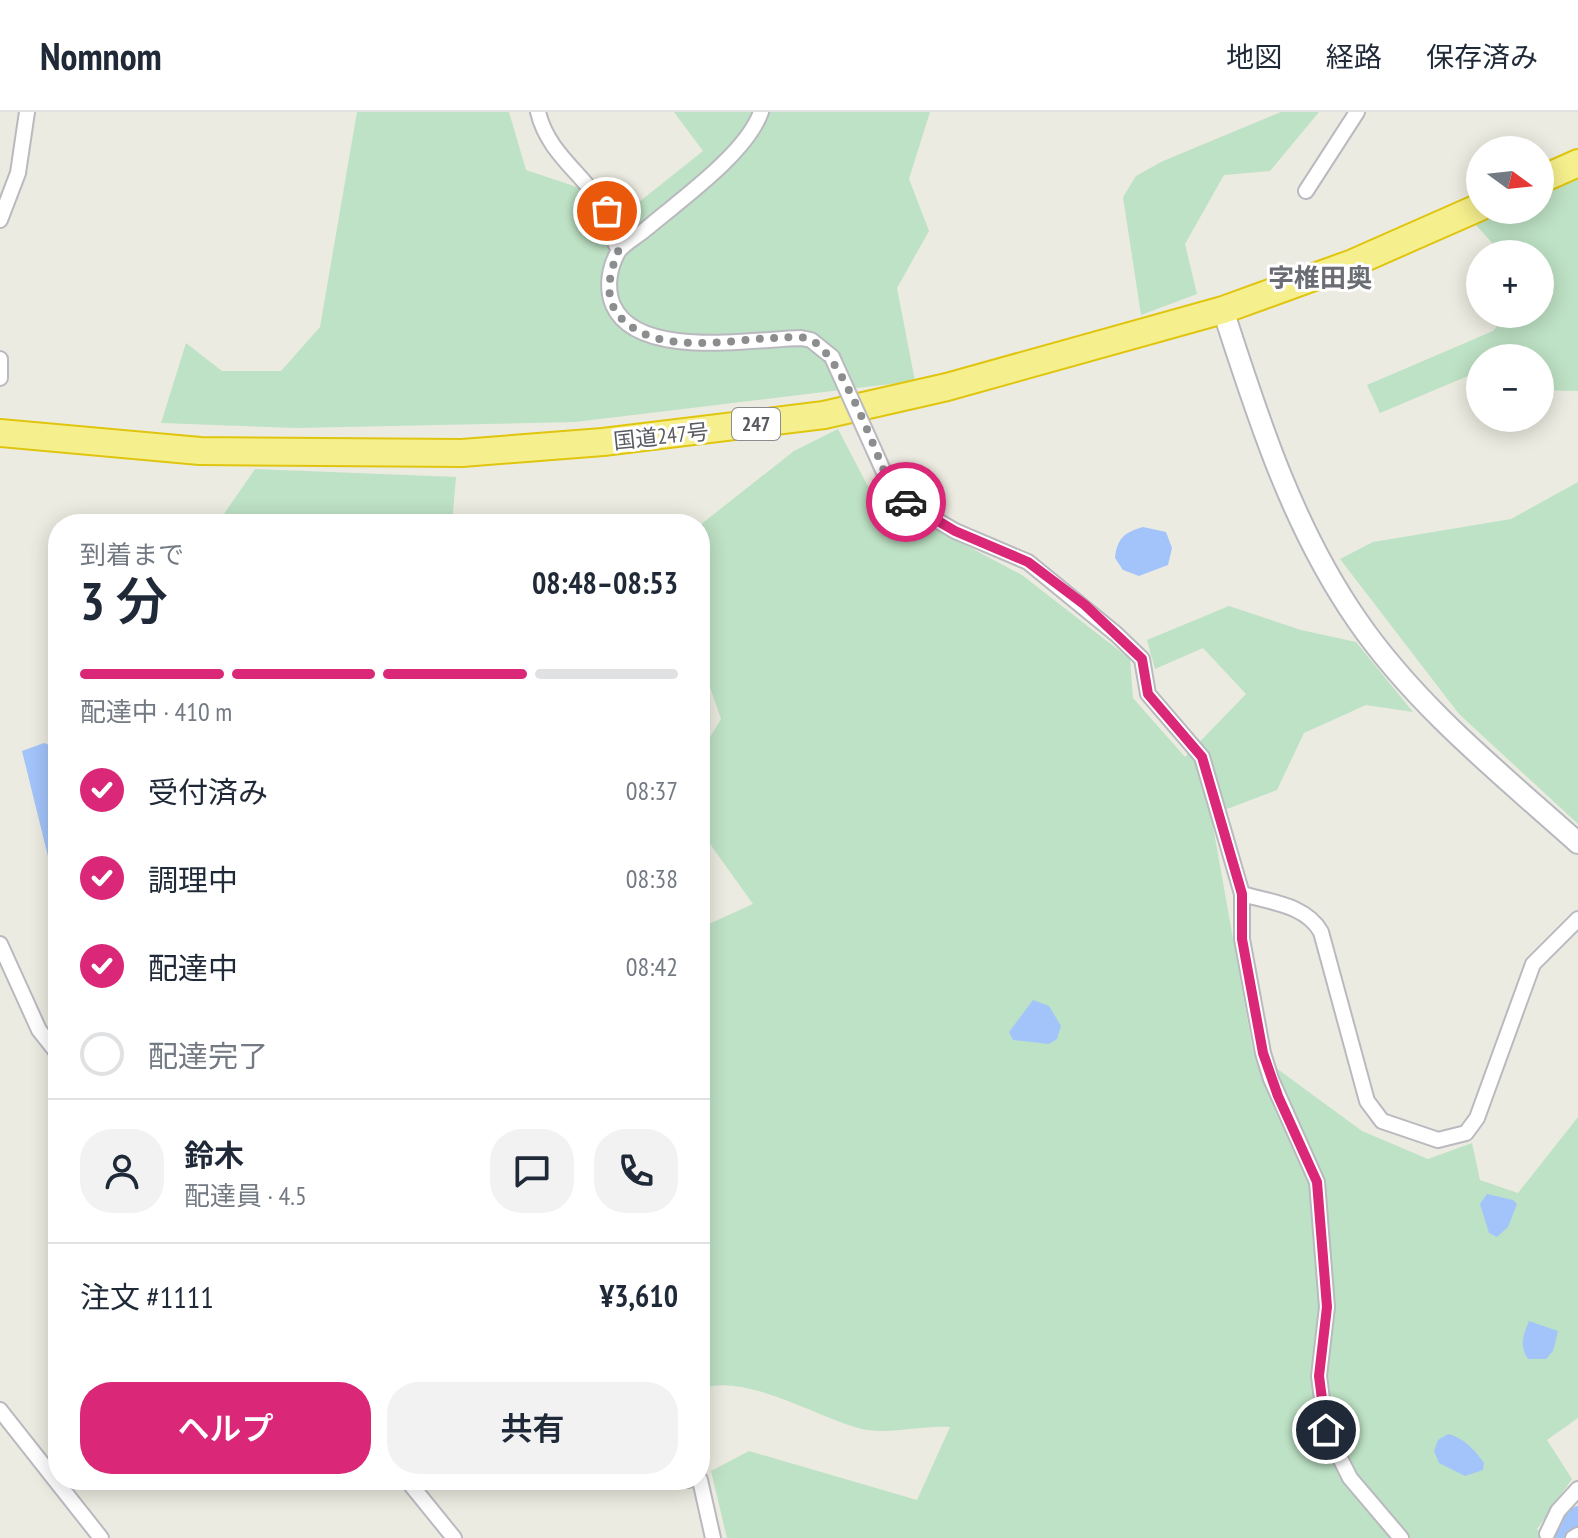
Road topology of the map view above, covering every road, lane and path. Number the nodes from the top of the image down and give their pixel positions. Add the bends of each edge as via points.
1 (27, 112) edge
2 (538, 112) edge
3 (761, 112) edge
4 (1357, 112) edge
5 (1578, 163) edge
6 (1554, 174) edge
7 (1306, 191) dead end
8 (1466, 213) edge
9 (0, 220) edge
10 (619, 249) junction
11 (1223, 310) junction
12 (0, 359) edge
13 (0, 378) edge
14 (0, 433) edge
15 (1578, 843) edge
16 (1242, 894) junction
17 (1578, 919) edge
18 (0, 944) edge
19 (48, 1041) edge
20 (0, 1410) edge
21 (48, 1471) edge
22 (1578, 1489) edge
23 (63, 1490) edge
24 (415, 1490) edge
25 (702, 1490) edge
26 (1547, 1534) dead end
27 (101, 1538) edge
28 (454, 1538) edge
29 (713, 1538) edge
30 (1401, 1538) edge

1 - 9 street via 18,173
2 - 10 street via 543,131 562,160 607,211
3 - 10 street via 731,154
4 - 7 street
5 - 6 highway
8 - 11 highway, 国道247号 / 247 via 1353,263
10 - 16 street, bridge via 609,275 611,301 617,314 644,336 677,342 801,338 832,357 894,495 955,531 1028,562 1085,605 1142,659 1148,694 1202,757
11 - 14 highway, 国道247号 / 247 via 947,387 824,415 603,442 462,453 292,454
11 - 15 street via 1287,496 1357,621 1407,683
12 - 13 street
16 - 17 street via 1314,919 1367,1101 1382,1121 1438,1140 1466,1133 1477,1118 1533,964
16 - 30 street via 1242,939 1263,1053 1317,1182 1327,1307 1319,1376 1326,1430 1350,1478
18 - 19 street
20 - 21 street
22 - 26 street
23 - 27 street
24 - 28 street
25 - 29 street

